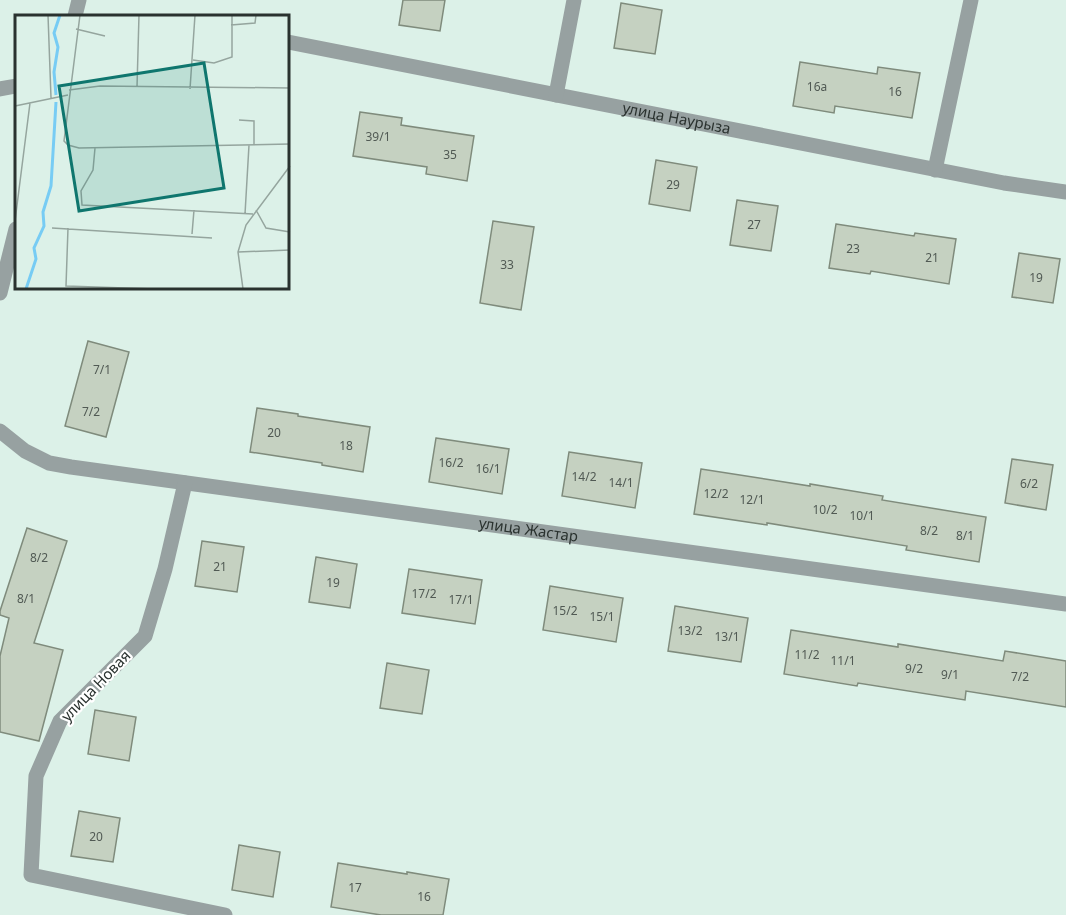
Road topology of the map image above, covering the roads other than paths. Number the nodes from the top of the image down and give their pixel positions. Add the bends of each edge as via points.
1 (79, 0) edge
2 (574, 0) edge
3 (971, 0) edge
4 (75, 15) edge
5 (290, 42) edge
6 (15, 86) edge
7 (0, 89) edge
8 (556, 95) junction
9 (936, 170) junction
10 (1066, 192) edge
11 (15, 233) edge
12 (0, 293) edge
13 (0, 431) edge
14 (185, 483) junction
15 (1066, 604) edge
16 (225, 915) edge

1 - 4 street
2 - 8 street
3 - 9 street
5 - 8 street, улица Наурыза
6 - 7 street
8 - 9 street, улица Наурыза
9 - 10 street, улица Наурыза
11 - 12 street
13 - 14 street, улица Жастар via 25,451 49,463
14 - 15 street, улица Жастар
14 - 16 street, улица Новая via 145,636 60,721 36,776 31,875

